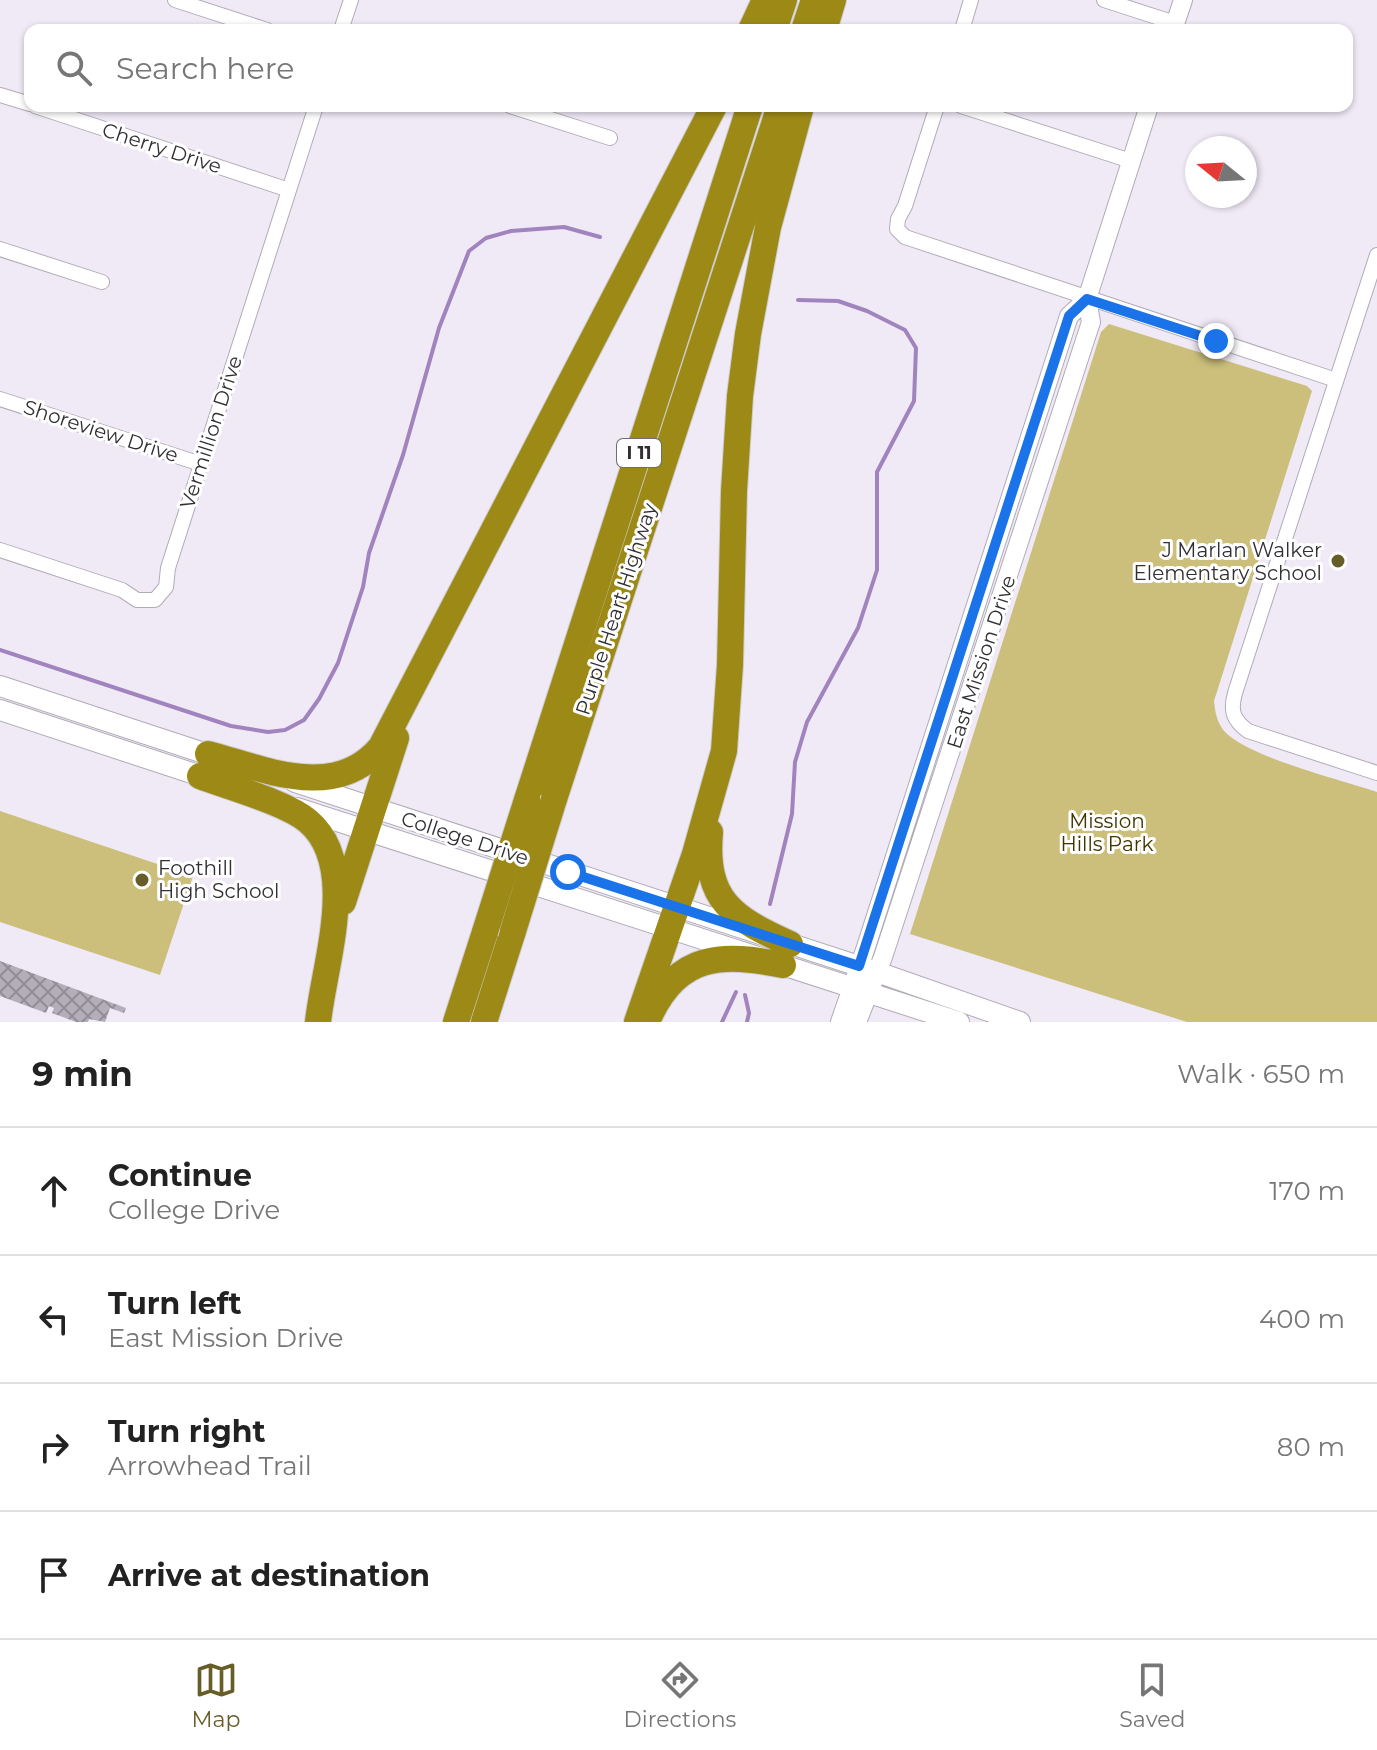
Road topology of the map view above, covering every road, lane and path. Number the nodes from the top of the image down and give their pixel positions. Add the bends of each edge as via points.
1 (175, 0) edge
2 (351, 0) edge
3 (765, 0) edge
4 (784, 0) edge
5 (814, 0) edge
6 (833, 0) edge
7 (971, 0) edge
8 (1104, 0) edge
9 (1183, 0) edge
10 (249, 24) edge
11 (343, 24) edge
12 (754, 24) edge
13 (776, 24) edge
14 (806, 24) edge
15 (826, 24) edge
16 (964, 24) edge
17 (1169, 24) edge
18 (1175, 24) edge
19 (0, 95) edge
20 (24, 102) edge
21 (53, 112) edge
22 (314, 112) edge
23 (529, 112) edge
24 (711, 112) edge
25 (748, 112) edge
26 (778, 112) edge
27 (799, 112) edge
28 (935, 112) edge
29 (980, 112) edge
30 (1147, 112) edge
31 (610, 138) dead end
32 (1131, 161) junction
33 (289, 190) junction
34 (0, 249) edge
35 (1377, 255) edge
36 (102, 282) dead end
37 (1087, 299) junction
38 (1336, 380) junction
39 (0, 399) edge
40 (201, 464) junction
41 (0, 550) edge
42 (0, 686) edge
43 (412, 688) junction
44 (0, 710) edge
45 (204, 765) junction
46 (1377, 773) edge
47 (717, 783) junction
48 (371, 820) junction
49 (672, 918) junction
50 (328, 953) junction
51 (786, 954) junction
52 (868, 969) junction
53 (860, 990) junction
54 (318, 1022) edge
55 (456, 1022) edge
56 (484, 1022) edge
57 (637, 1022) edge
58 (647, 1022) edge
59 (840, 1022) edge
60 (857, 1022) edge
61 (959, 1022) edge
62 (1020, 1022) edge

1 - 10 street
2 - 11 street
3 - 12 highway
4 - 13 highway
5 - 14 highway
6 - 15 highway
7 - 16 street
8 - 17 street
9 - 18 street
19 - 20 street, Cherry Drive
21 - 33 street, Cherry Drive
22 - 33 street, Vermillion Drive
23 - 31 street
24 - 43 highway
25 - 55 highway, Purple Heart Highway / I 11, bridge
26 - 56 highway, Purple Heart Highway / I 11, bridge
27 - 47 highway via 768,227 746,350 736,448 728,715
28 - 37 street via 897,229 917,242
29 - 32 street
30 - 32 street, East Mission Drive
32 - 37 street, East Mission Drive
33 - 40 street, Vermillion Drive
34 - 36 street
35 - 38 street
37 - 38 street
37 - 52 street, East Mission Drive via 1091,322
38 - 46 street via 1232,711 1248,731
39 - 40 street, Shoreview Drive
40 - 41 street, Vermillion Drive via 166,587 155,600 137,600 122,590
42 - 45 main road, College Drive
43 - 45 highway via 381,747 364,765 341,775 301,778
43 - 48 highway
44 - 45 main road, College Drive
45 - 48 main road, College Drive
45 - 50 highway via 317,830 330,852 337,882
47 - 49 highway
47 - 51 highway via 708,854 715,886 727,906
48 - 49 main road, College Drive
48 - 50 highway
49 - 51 main road, College Drive
49 - 57 highway
50 - 54 highway
51 - 52 main road, College Drive
51 - 53 main road, College Drive
51 - 58 highway via 721,958 689,969 668,986
52 - 53 street, East Mission Drive
52 - 62 main road, College Drive
53 - 59 street, East Mission Drive
53 - 60 street, East Mission Drive
53 - 61 main road, College Drive

